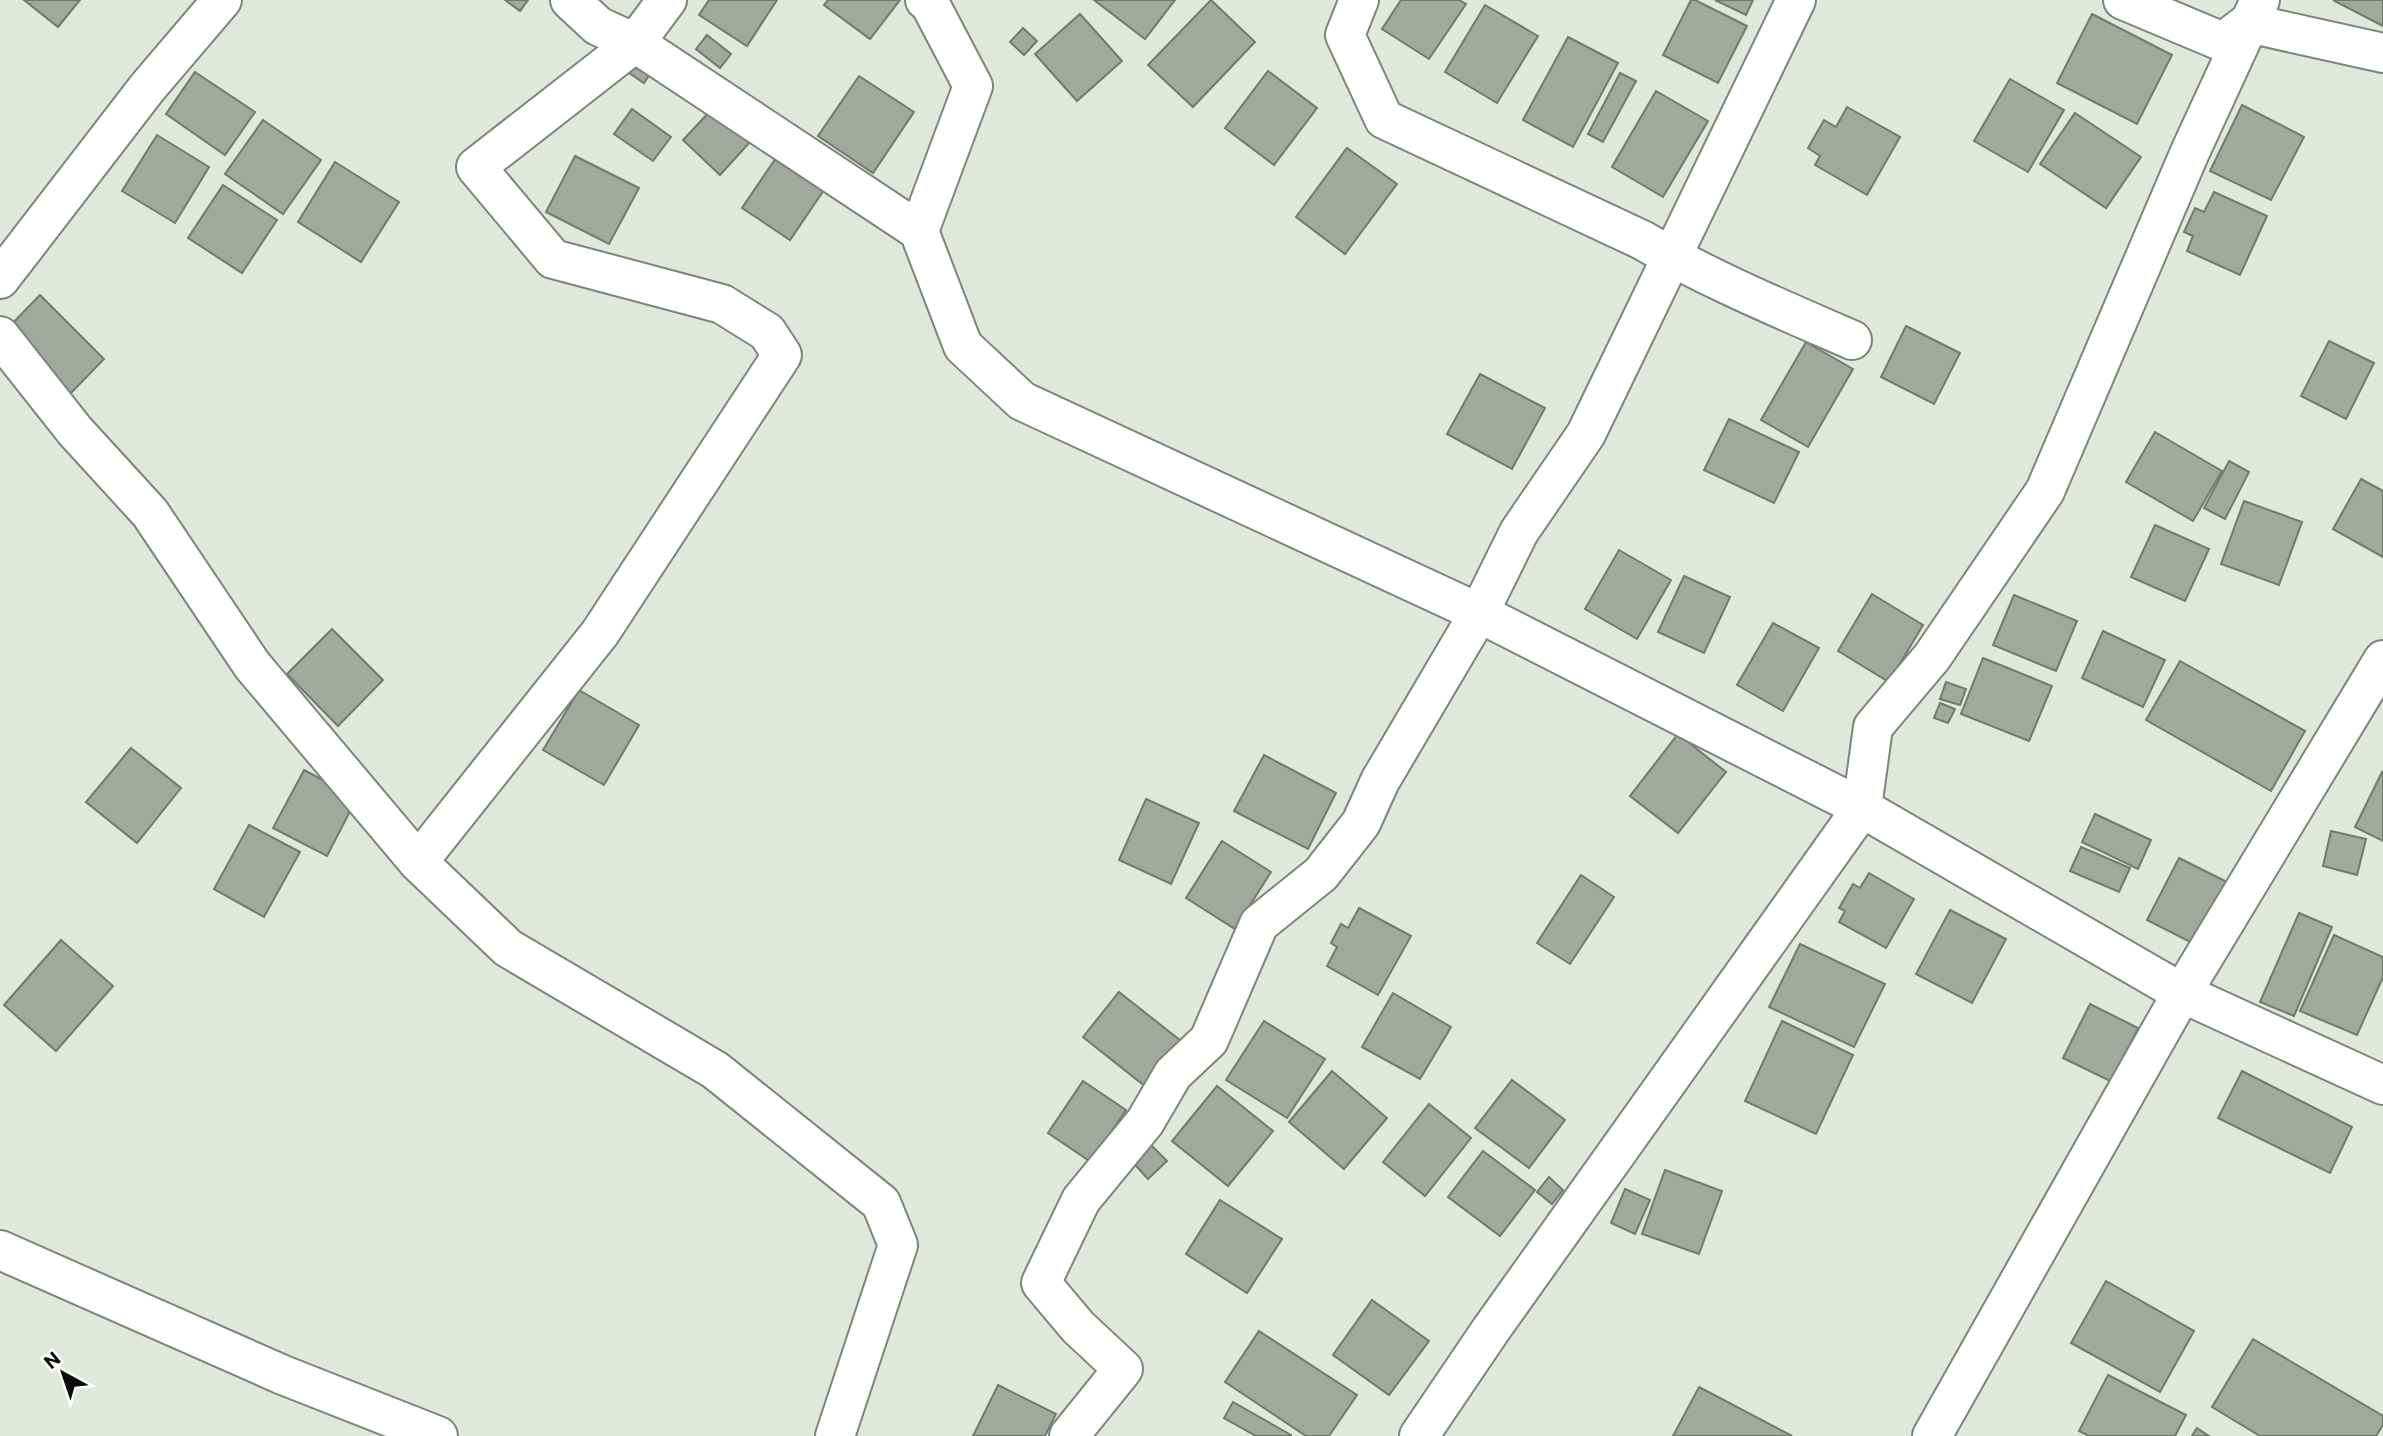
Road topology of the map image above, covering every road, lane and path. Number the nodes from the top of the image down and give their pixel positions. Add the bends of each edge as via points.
1 (222, 0) edge
2 (570, 0) edge
3 (667, 0) edge
4 (925, 0) edge
5 (1359, 0) edge
6 (1796, 0) edge
7 (2123, 0) edge
8 (2254, 11) edge
9 (635, 43) junction
10 (2383, 53) edge
11 (919, 231) junction
12 (1671, 257) junction
13 (0, 279) edge
14 (0, 336) edge
15 (1852, 340) dead end
16 (1479, 614) junction
17 (2383, 660) edge
18 (1862, 808) junction
19 (418, 862) junction
20 (2182, 993) junction
21 (2383, 1085) edge
22 (0, 1250) edge
23 (438, 1436) edge
24 (835, 1436) edge
25 (1069, 1436) edge
26 (1419, 1436) edge
27 (1932, 1436) edge

1 - 13 street via 147,88
2 - 9 street via 598,26
3 - 9 street
4 - 11 street via 973,86
5 - 12 street via 1345,34 1384,119
6 - 12 street
7 - 8 street via 2223,42
8 - 10 street
8 - 18 street via 2045,491 1932,657 1873,727
9 - 11 street
9 - 19 street via 476,167 553,259 722,304 767,332 782,355 600,633
11 - 16 street via 963,346 1022,401
12 - 15 street
12 - 16 street via 1586,434 1519,532
14 - 19 street via 75,431 150,513 252,666
16 - 18 street
16 - 25 street via 1380,781 1361,823 1321,874 1259,924 1209,1040 1173,1074 1145,1122 1081,1200 1041,1283 1078,1328 1123,1369
17 - 20 street
18 - 20 street
18 - 26 street
19 - 24 street via 508,948 715,1070 881,1203 898,1245
20 - 21 street
20 - 27 street
22 - 23 street via 283,1374

